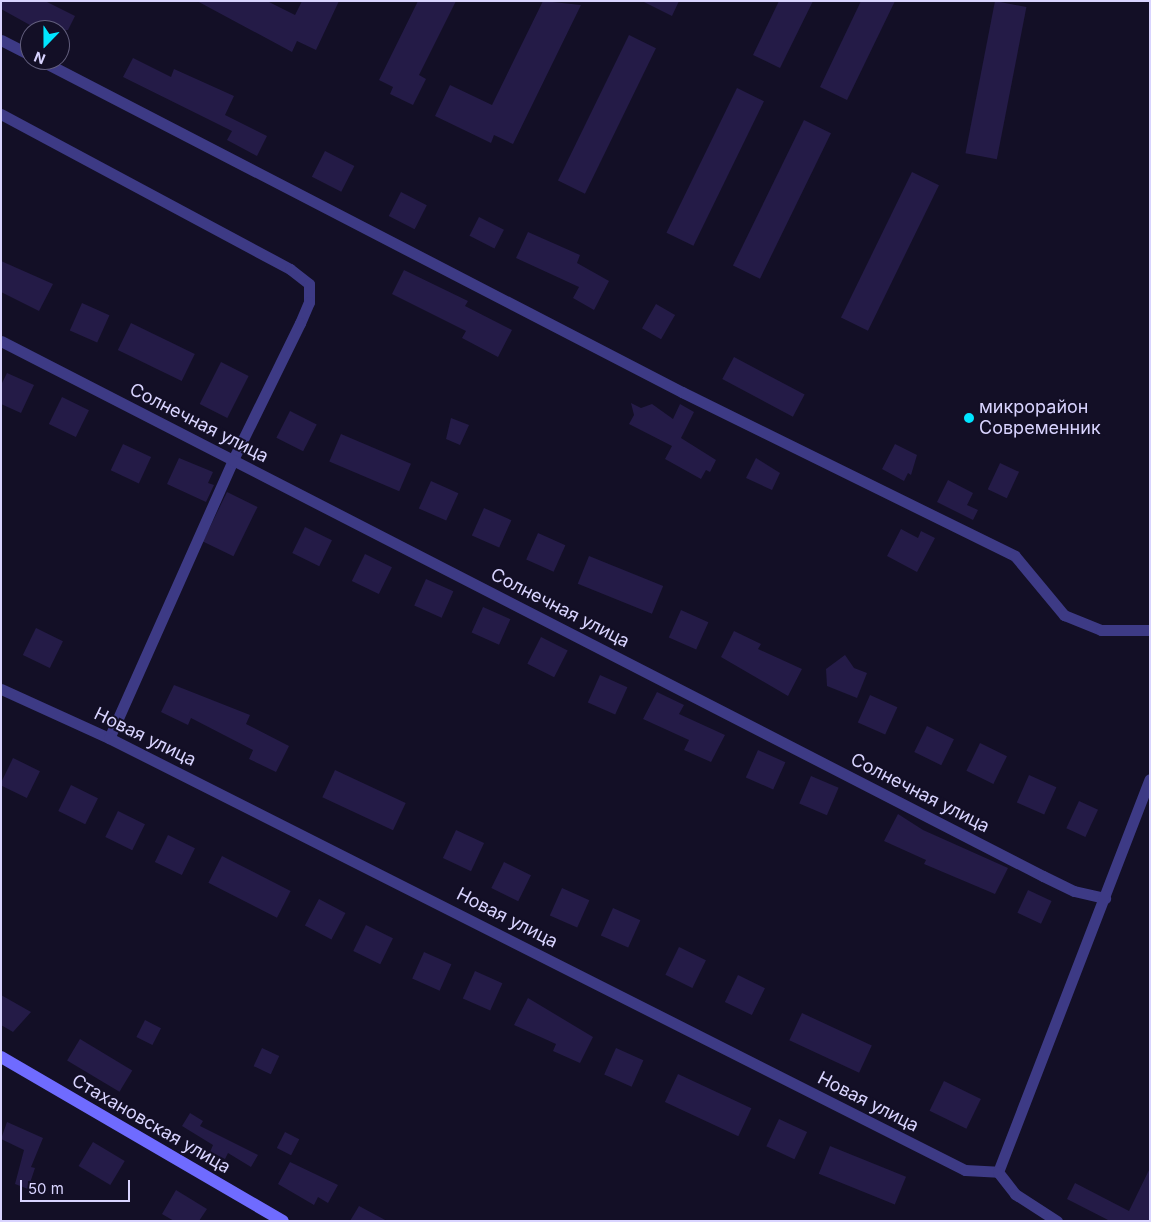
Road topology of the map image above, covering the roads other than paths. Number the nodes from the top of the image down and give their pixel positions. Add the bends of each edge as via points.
1 (1, 40) edge
2 (20, 50) edge
3 (59, 70) edge
4 (1, 114) edge
5 (1, 342) edge
6 (233, 460) junction
7 (1150, 630) edge
8 (1, 689) edge
9 (109, 738) junction
10 (1150, 779) edge
11 (1105, 898) junction
12 (1, 1057) edge
13 (998, 1172) junction
14 (283, 1221) edge
15 (1057, 1221) edge

1 - 2 street
3 - 7 street via 682,392 1015,556 1028,569 1048,602 1071,619 1101,630
4 - 6 street via 290,269 309,284 309,302 300,323
5 - 6 street, Солнечная улица
6 - 9 street
6 - 11 street, Солнечная улица via 1043,876 1074,890
8 - 9 street, Новая улица
9 - 13 street, Новая улица via 965,1170
10 - 11 street
11 - 13 street
12 - 14 street, Стахановская улица
13 - 15 street via 1015,1194

